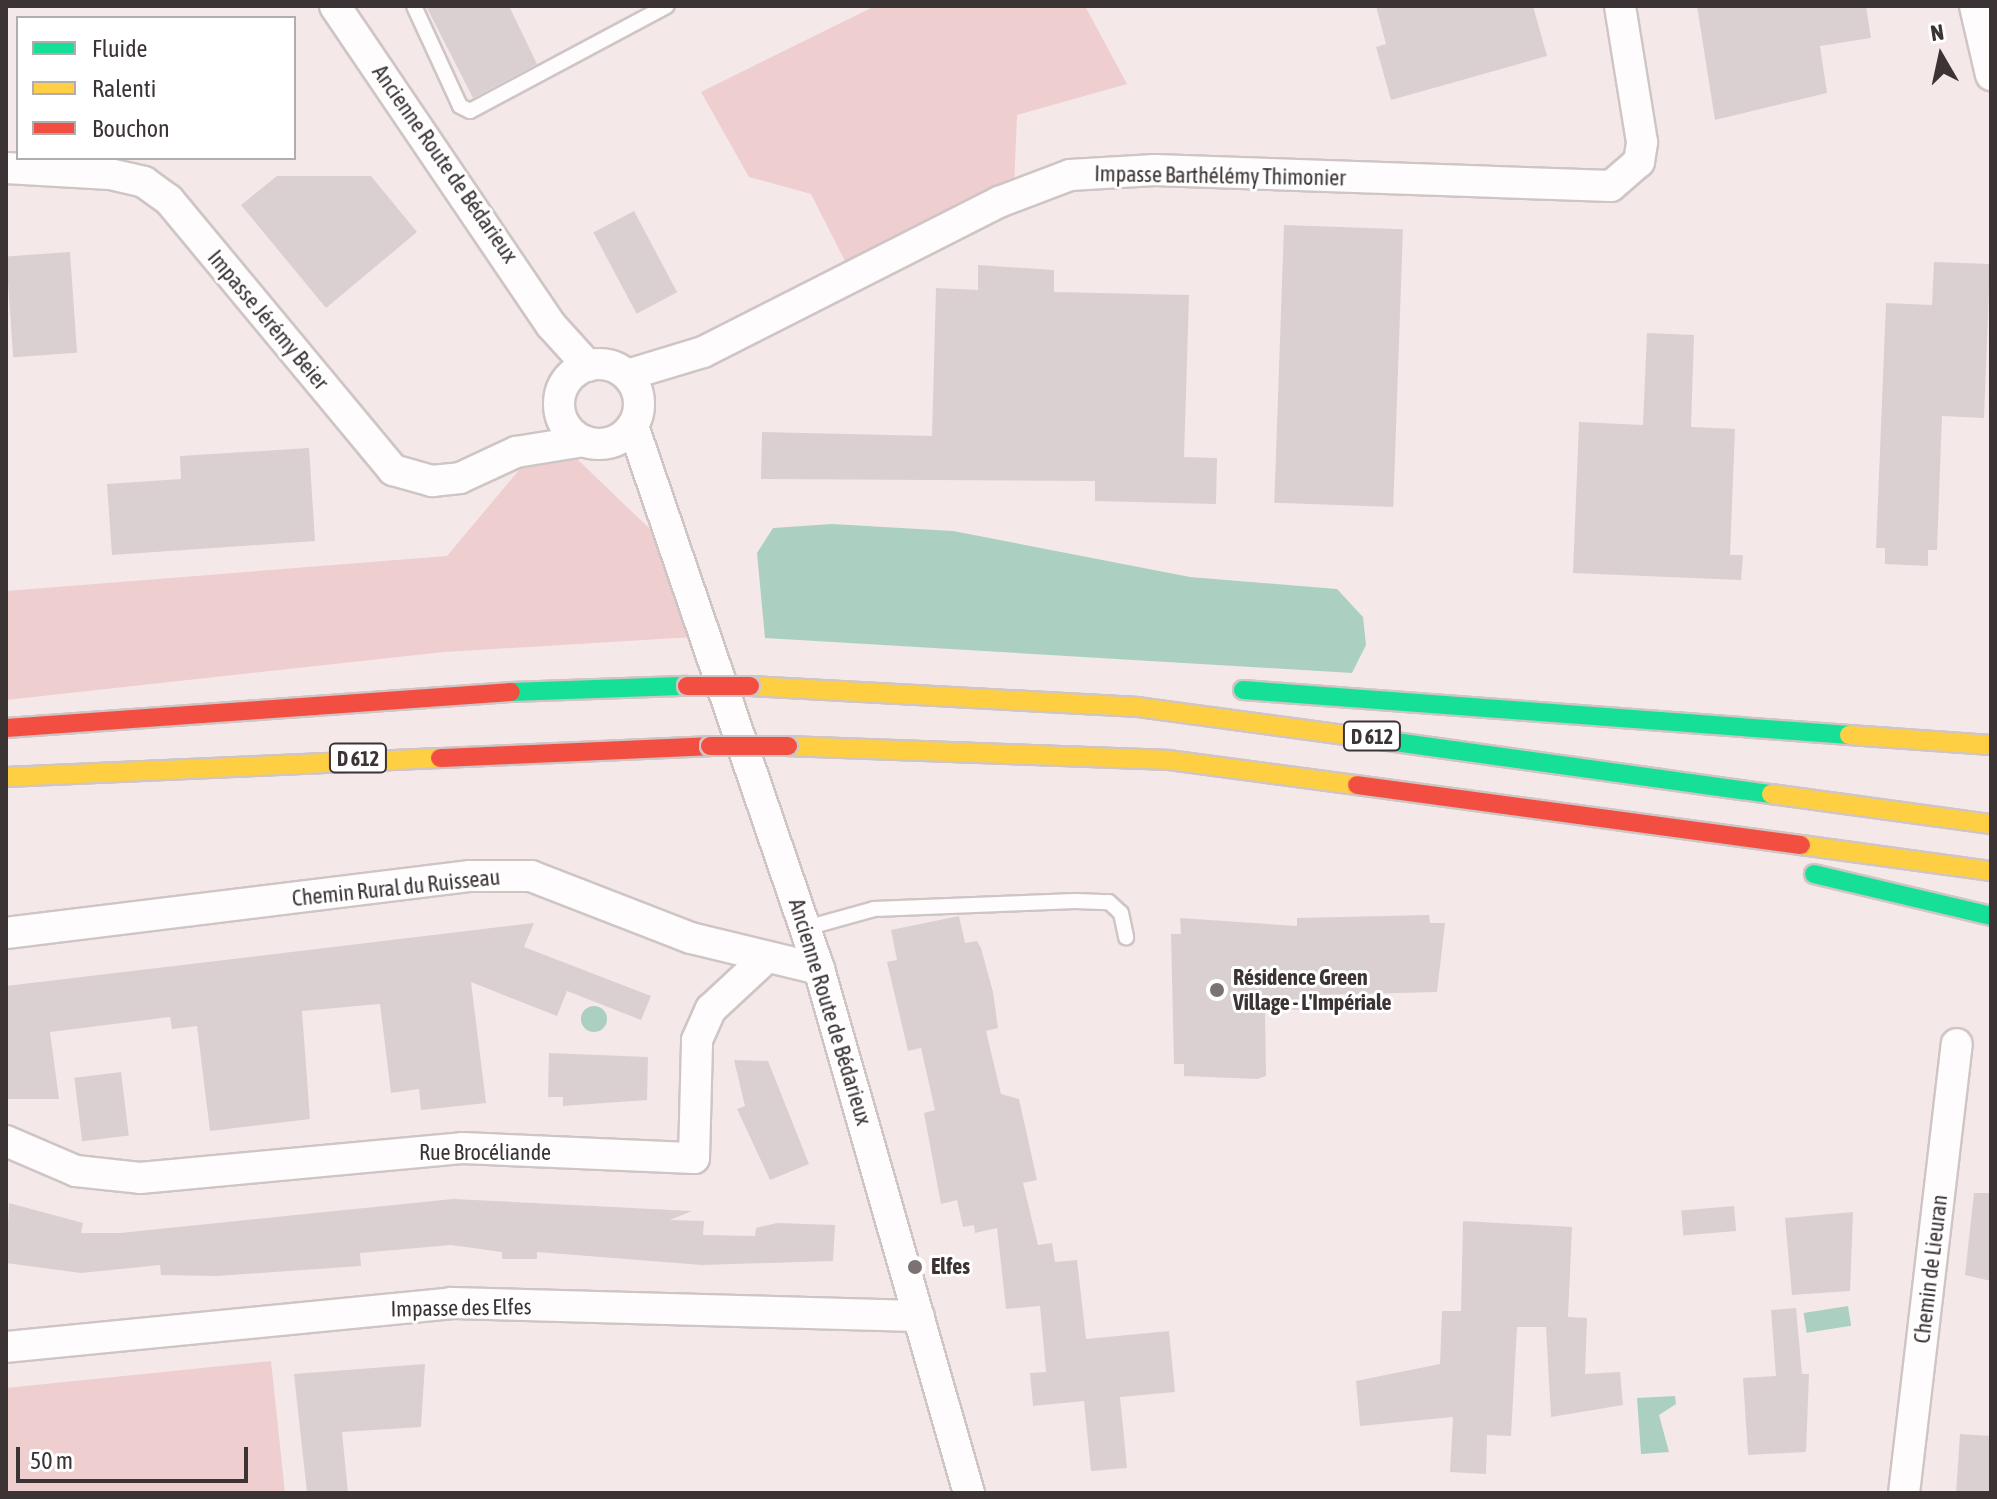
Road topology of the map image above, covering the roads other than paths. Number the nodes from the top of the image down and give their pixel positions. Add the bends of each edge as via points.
1 (335, 6) edge
2 (414, 6) edge
3 (667, 6) edge
4 (1620, 6) edge
5 (1975, 6) edge
6 (1991, 75) edge
7 (6, 168) edge
8 (551, 325) junction
9 (703, 352) junction
10 (588, 366) junction
11 (627, 375) junction
12 (561, 399) junction
13 (636, 420) junction
14 (590, 443) junction
15 (516, 452) junction
16 (670, 538) junction
17 (924, 674) dead end
18 (807, 687) junction
19 (1215, 688) dead end
20 (6, 728) edge
21 (1991, 745) edge
22 (6, 777) edge
23 (1544, 807) junction
24 (1991, 824) edge
25 (1730, 858) dead end
26 (1789, 869) dead end
27 (1991, 871) edge
28 (1991, 916) edge
29 (806, 928) junction
30 (6, 933) edge
31 (1126, 937) dead end
32 (767, 957) junction
33 (819, 969) junction
34 (1957, 1044) dead end
35 (6, 1141) edge
36 (919, 1316) junction
37 (6, 1347) edge
38 (969, 1493) edge
39 (1904, 1493) edge

1 - 8 street, Ancienne Route de Bédarieux
2 - 3 lane via 460,106 470,111
4 - 9 street, Impasse Barthélémy Thimonier via 1642,142 1630,175 1611,186 1155,170 1070,175 999,202
5 - 6 street
7 - 15 street, Impasse Jérémy Beier via 110,174 144,182 169,200 393,470 432,481 460,478
8 - 10 street, Ancienne Route de Bédarieux
8 - 12 street, Ancienne Route de Bédarieux
9 - 11 street, Impasse Barthélémy Thimonier
9 - 13 street, Impasse Barthélémy Thimonier
10 - 11 street
10 - 12 street, Impasse Jérémy Beier
11 - 13 street, Ancienne Route de Bédarieux
12 - 14 street, Ancienne Route de Bédarieux
12 - 15 street, Impasse Jérémy Beier
13 - 14 street, Impasse Jérémy Beier
13 - 16 street, Ancienne Route de Bédarieux
14 - 15 street, Impasse Jérémy Beier
14 - 16 street, Ancienne Route de Bédarieux via 634,478
16 - 29 street, Ancienne Route de Bédarieux
17 - 18 highway
18 - 20 highway, D 612, bridge via 436,694
18 - 24 highway, D 612 via 1138,707 1319,727
19 - 21 highway
22 - 23 highway, D 612, bridge via 788,746 1093,753
23 - 25 highway
23 - 27 highway, D 612
26 - 28 highway
29 - 31 lane via 874,909 1075,901 1109,902 1121,913
29 - 33 street, Ancienne Route de Bédarieux
30 - 32 street, Chemin Rural du Ruisseau via 471,876 531,876 691,938
32 - 33 street, Chemin Rural du Ruisseau
32 - 35 street, Rue Brocéliande via 711,1009 697,1040 694,1158 462,1148 140,1178 76,1171
33 - 36 street, Ancienne Route de Bédarieux
34 - 39 street, Chemin de Lieuran
36 - 37 street, Impasse des Elfes via 451,1303
36 - 38 street, Ancienne Route de Bédarieux

